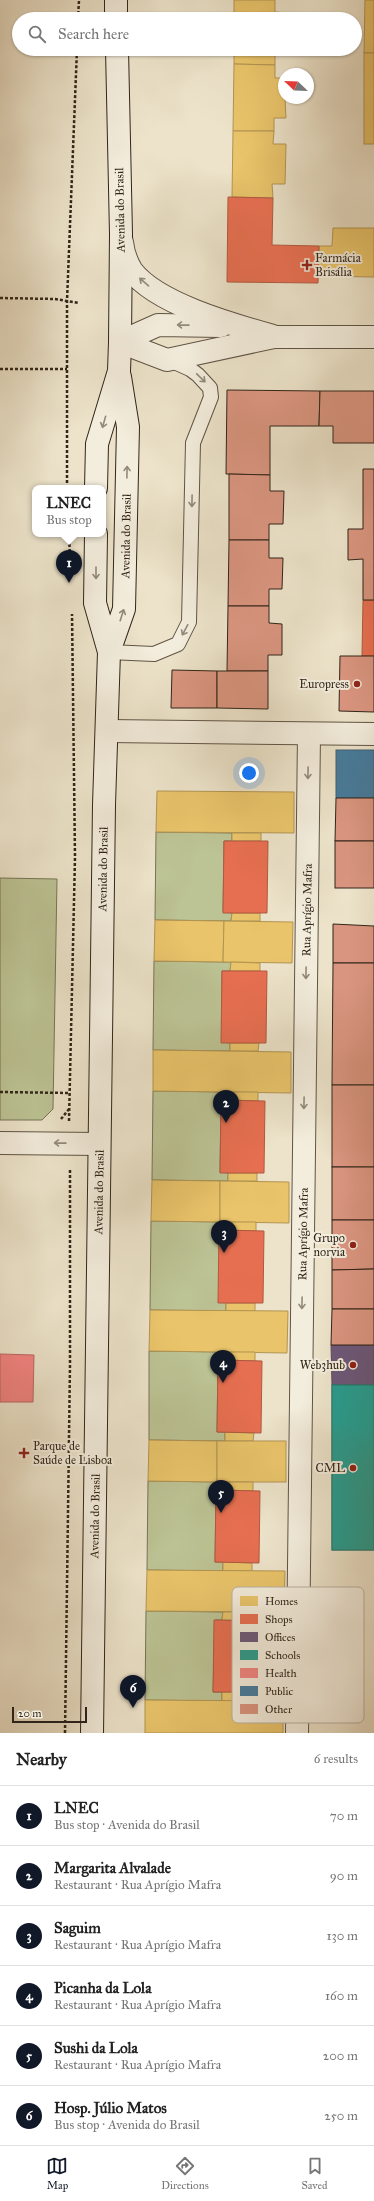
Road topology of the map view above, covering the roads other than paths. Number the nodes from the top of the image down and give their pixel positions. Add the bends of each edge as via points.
1 (116, 0) edge
2 (116, 12) edge
3 (116, 56) edge
4 (122, 234) junction
5 (236, 326) junction
6 (274, 337) junction
7 (374, 337) edge
8 (120, 342) junction
9 (167, 360) junction
10 (119, 371) junction
11 (96, 485) edge
12 (96, 537) edge
13 (109, 652) junction
14 (107, 731) junction
15 (309, 734) junction
16 (374, 734) edge
17 (0, 1142) edge
18 (100, 1144) junction
19 (298, 1587) edge
20 (296, 1723) edge
21 (92, 1733) edge
22 (296, 1733) edge

1 - 2 main road
3 - 4 main road, Avenida do Brasil
5 -> 4 main road via 169,298 145,283 132,270 127,260
4 - 8 main road, Avenida do Brasil
5 - 6 main road
5 -> 8 main road via 158,325
6 - 7 main road
6 - 9 main road
8 - 9 main road
8 - 10 main road, Avenida do Brasil
9 -> 13 lane via 190,368 210,388 211,397 193,444 189,622 178,644 154,654
10 -> 11 main road, Avenida do Brasil via 97,444
13 -> 10 main road, Avenida do Brasil via 124,610 128,427
12 -> 13 main road, Avenida do Brasil via 95,603
13 - 14 main road, Avenida do Brasil
14 - 15 main road
14 - 18 main road, Avenida do Brasil
15 - 16 main road
15 -> 19 main road, Rua Aprígio Mafra
18 -> 17 main road
18 - 21 main road, Avenida do Brasil
20 -> 22 main road, Rua Aprígio Mafra

